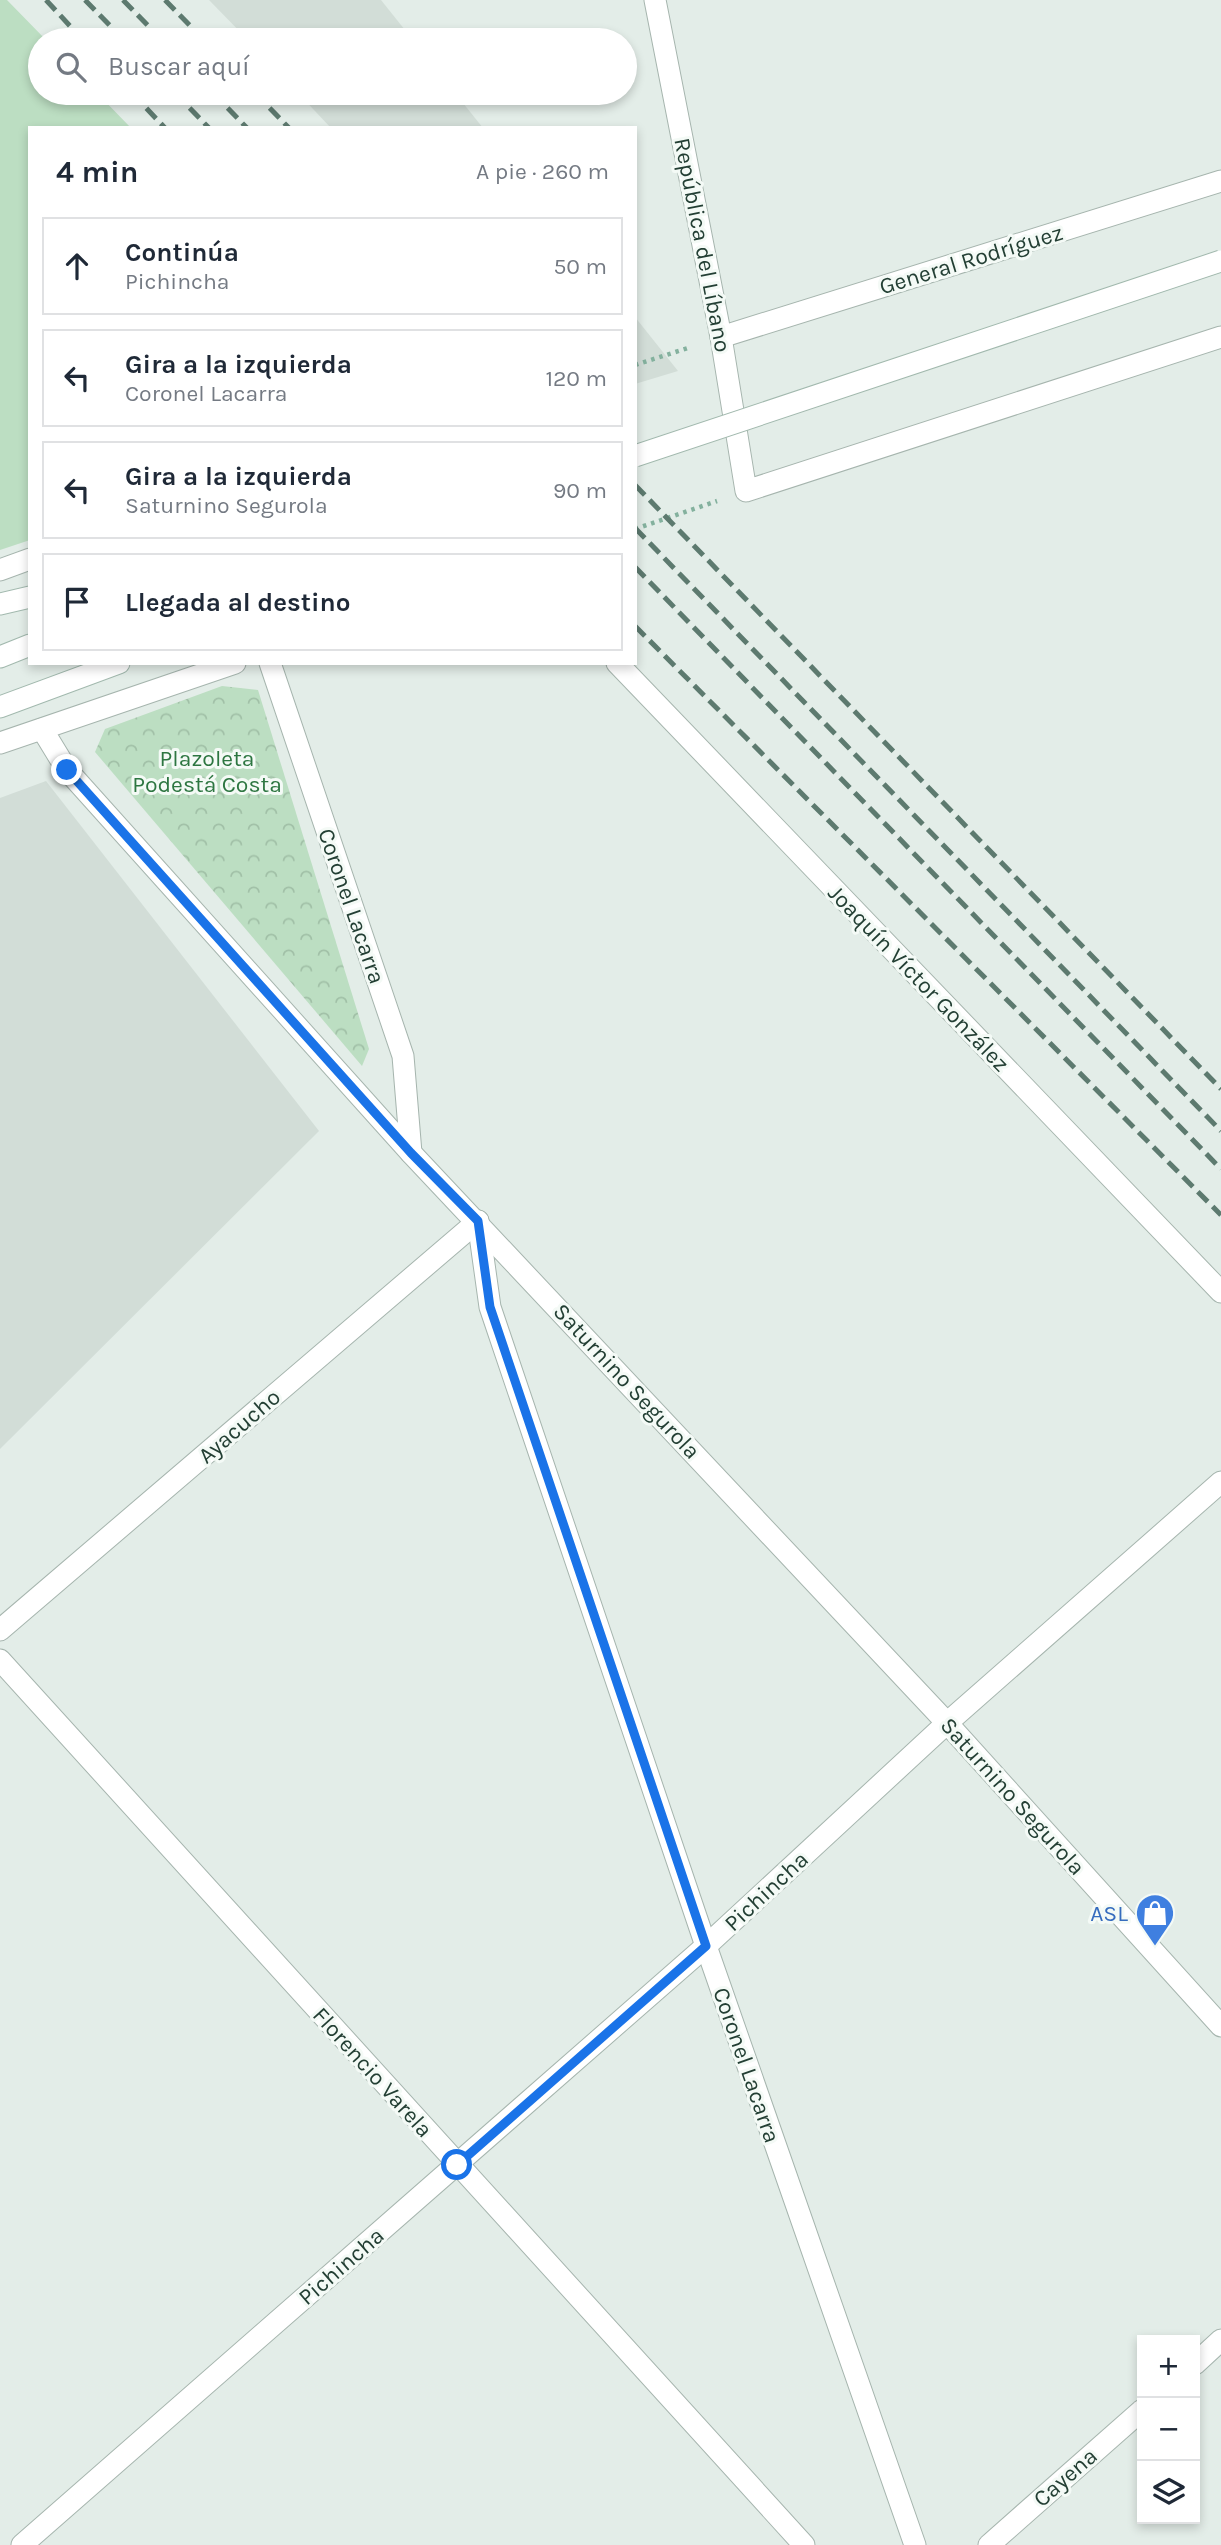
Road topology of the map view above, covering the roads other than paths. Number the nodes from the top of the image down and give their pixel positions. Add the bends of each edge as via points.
1 (654, 0) edge
2 (1221, 181) edge
3 (1221, 261) edge
4 (721, 337) junction
5 (1221, 337) edge
6 (637, 455) edge
7 (28, 560) edge
8 (0, 570) edge
9 (28, 597) edge
10 (0, 604) edge
11 (28, 646) edge
12 (0, 657) edge
13 (114, 665) edge
14 (229, 665) edge
15 (271, 665) edge
16 (619, 665) edge
17 (0, 707) edge
18 (42, 729) junction
19 (0, 743) edge
20 (411, 1153) junction
21 (478, 1221) junction
22 (1221, 1292) edge
23 (1221, 1482) edge
24 (0, 1630) edge
25 (0, 1660) edge
26 (947, 1723) junction
27 (706, 1946) junction
28 (1221, 2026) edge
29 (457, 2165) junction
30 (1221, 2340) edge
31 (1200, 2359) edge
32 (1137, 2414) edge
33 (22, 2545) edge
34 (804, 2545) edge
35 (915, 2545) edge
36 (989, 2545) edge

1 - 4 street, República del Líbano
2 - 4 street, General Rodríguez
3 - 6 street, bridge
4 - 5 street, República del Líbano via 746,491
7 - 8 street
9 - 10 street
11 - 12 street
13 - 17 street
14 - 18 street
15 - 20 street, Coronel Lacarra via 403,1056
16 - 22 street, Joaquín Víctor González
18 - 19 street
18 - 20 street, Saturnino Segurola via 67,770
20 - 21 street, Saturnino Segurola
21 - 24 street, Ayacucho
21 - 26 street, Saturnino Segurola
21 - 27 street, Coronel Lacarra via 490,1307
23 - 26 street, Pichincha
25 - 29 street, Florencio Varela
26 - 27 street, Pichincha
26 - 28 street, Saturnino Segurola
27 - 29 street, Pichincha
27 - 35 street, Coronel Lacarra
29 - 33 street, Pichincha
29 - 34 street, Florencio Varela
30 - 31 street
32 - 36 street, Cayena

